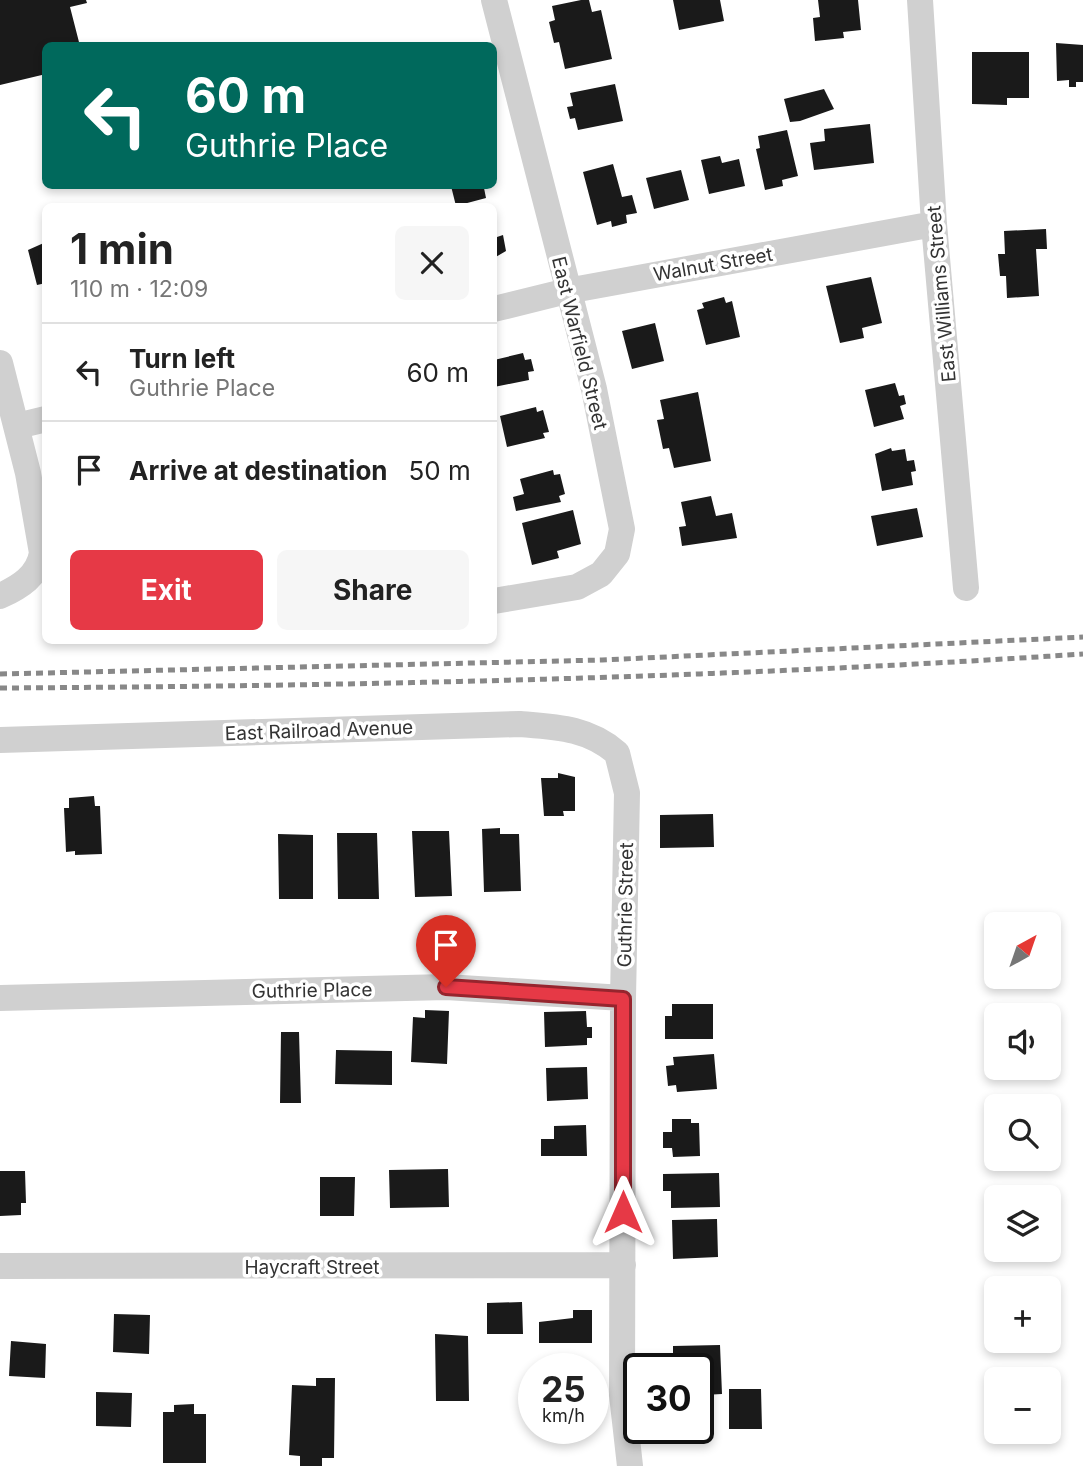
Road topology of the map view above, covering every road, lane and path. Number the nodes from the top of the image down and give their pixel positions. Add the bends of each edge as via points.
1 (494, 0) edge
2 (920, 0) edge
3 (934, 224) junction
4 (567, 291) junction
5 (497, 308) edge
6 (0, 363) edge
7 (42, 420) edge
8 (17, 426) junction
9 (966, 588) dead end
10 (0, 596) edge
11 (497, 600) edge
12 (0, 740) edge
13 (623, 765) joint
14 (0, 998) edge
15 (623, 999) junction
16 (623, 1265) junction
17 (0, 1266) edge
18 (630, 1466) edge

1 - 4 street, East Warfield Street
2 - 3 street, East Williams Street
3 - 4 street, Walnut Street
3 - 9 street, East Williams Street
4 - 5 street, Walnut Street
4 - 11 street, East Warfield Street via 611,468 622,529 620,546 601,574 577,587
6 - 8 street
7 - 8 street
8 - 10 street via 40,540 40,563 20,587
12 - 13 street, East Railroad Avenue via 520,724 589,734 617,753
13 - 15 street, Guthrie Street via 627,793
14 - 15 street, Guthrie Place via 446,987
15 - 16 street, Guthrie Street
16 - 17 street, Haycraft Street
16 - 18 street, Guthrie Street via 622,1395

